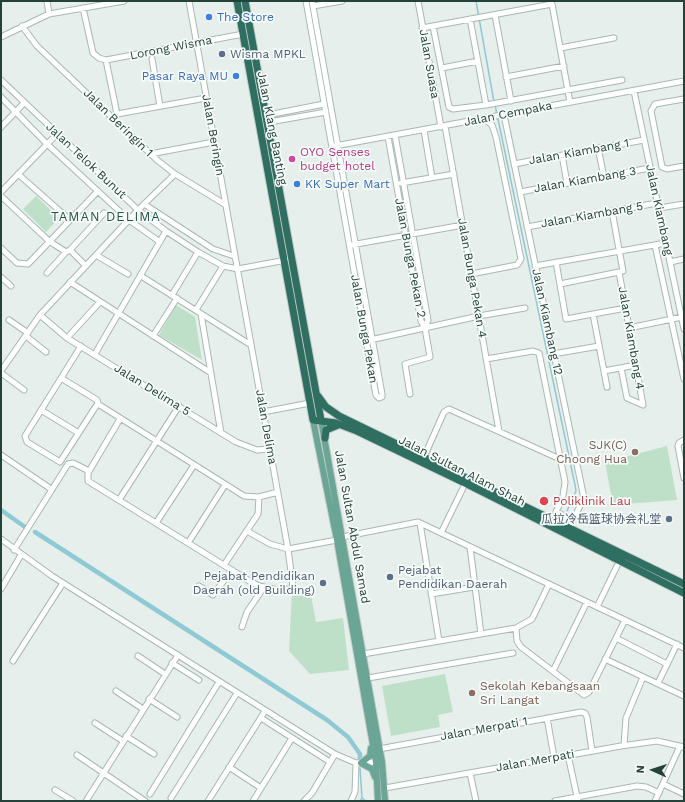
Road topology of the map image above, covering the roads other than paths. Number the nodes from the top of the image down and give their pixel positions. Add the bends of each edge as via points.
1 (47, 1) edge
2 (124, 1) edge
3 (189, 1) edge
4 (237, 1) edge
5 (245, 1) edge
6 (306, 1) edge
7 (342, 1) edge
8 (418, 1) edge
9 (100, 3) edge
10 (312, 4) edge
11 (83, 8) junction
12 (50, 14) junction
13 (495, 15) junction
14 (472, 19) junction
15 (22, 26) junction
16 (434, 26) junction
17 (422, 28) junction
18 (243, 34) junction
19 (1, 37) edge
20 (614, 38) dead end
21 (197, 44) junction
22 (560, 48) junction
23 (152, 59) dead end
24 (106, 60) junction
25 (478, 61) junction
26 (564, 66) junction
27 (442, 68) junction
28 (506, 76) junction
29 (1, 80) edge
30 (622, 80) dead end
31 (684, 81) edge
32 (568, 90) junction
33 (634, 90) junction
34 (1, 97) edge
35 (206, 98) junction
36 (684, 99) edge
37 (511, 101) junction
38 (570, 102) junction
39 (24, 103) junction
40 (324, 104) junction
41 (488, 105) junction
42 (160, 106) junction
43 (16, 112) junction
44 (326, 112) junction
45 (266, 113) junction
46 (501, 115) junction
47 (115, 117) junction
48 (484, 119) junction
49 (443, 126) junction
50 (1, 127) edge
51 (268, 128) junction
52 (424, 130) junction
53 (57, 134) junction
54 (395, 135) junction
55 (388, 137) junction
56 (644, 140) junction
57 (214, 142) junction
58 (47, 144) junction
59 (335, 146) junction
60 (598, 148) junction
61 (150, 154) junction
62 (562, 155) junction
63 (514, 164) junction
64 (684, 166) edge
65 (650, 168) junction
66 (18, 174) junction
67 (175, 174) junction
68 (454, 174) junction
69 (604, 177) junction
70 (432, 178) junction
71 (403, 183) junction
72 (567, 183) junction
73 (396, 184) junction
74 (98, 191) junction
75 (1, 192) edge
76 (520, 192) junction
77 (1, 196) edge
78 (144, 204) junction
79 (684, 204) edge
80 (226, 205) junction
81 (658, 206) junction
82 (138, 210) junction
83 (612, 211) junction
84 (104, 213) dead end
85 (70, 220) junction
86 (129, 220) junction
87 (463, 225) junction
88 (527, 227) junction
89 (166, 231) junction
90 (412, 234) junction
91 (405, 235) junction
92 (49, 241) junction
93 (160, 242) junction
94 (666, 243) junction
95 (352, 245) junction
96 (655, 245) junction
97 (1, 248) edge
98 (68, 251) junction
99 (620, 251) junction
100 (198, 252) junction
101 (96, 255) junction
102 (234, 256) junction
103 (289, 259) junction
104 (684, 259) edge
105 (556, 262) junction
106 (670, 262) junction
107 (86, 266) junction
108 (223, 266) junction
109 (535, 266) junction
110 (238, 269) junction
111 (621, 271) junction
112 (47, 273) dead end
113 (128, 274) dead end
114 (471, 274) junction
115 (140, 276) junction
116 (1, 277) edge
117 (70, 282) junction
118 (560, 284) junction
119 (11, 286) dead end
120 (174, 297) junction
121 (100, 302) junction
122 (525, 308) dead end
123 (626, 308) junction
124 (199, 312) junction
125 (118, 314) junction
126 (593, 314) junction
127 (40, 315) junction
128 (479, 316) junction
129 (682, 317) junction
130 (671, 319) junction
131 (9, 320) dead end
132 (425, 328) junction
133 (629, 328) junction
134 (684, 329) edge
135 (27, 334) junction
136 (153, 336) junction
137 (67, 338) junction
138 (370, 340) junction
139 (251, 345) junction
140 (81, 346) junction
141 (599, 346) junction
142 (46, 352) dead end
143 (94, 354) junction
144 (553, 354) junction
145 (486, 359) junction
146 (636, 365) junction
147 (621, 368) junction
148 (1, 371) edge
149 (604, 371) junction
150 (211, 372) junction
151 (61, 378) junction
152 (684, 379) edge
153 (607, 387) dead end
154 (24, 390) dead end
155 (316, 392) junction
156 (410, 394) dead end
157 (310, 403) junction
158 (98, 404) junction
159 (179, 406) junction
160 (41, 410) junction
161 (263, 412) junction
162 (312, 412) junction
163 (321, 416) junction
164 (339, 416) junction
165 (120, 419) junction
166 (313, 420) junction
167 (342, 425) junction
168 (499, 430) junction
169 (77, 432) dead end
170 (221, 433) junction
171 (325, 438) junction
172 (684, 440) edge
173 (156, 441) junction
174 (270, 449) junction
175 (1, 455) edge
176 (424, 458) junction
177 (560, 459) junction
178 (194, 465) junction
179 (88, 474) junction
180 (684, 478) edge
181 (467, 480) junction
182 (225, 485) junction
183 (51, 489) junction
184 (278, 492) junction
185 (259, 497) junction
186 (119, 500) junction
187 (573, 520) junction
188 (156, 523) junction
189 (420, 523) junction
190 (569, 528) junction
191 (247, 531) junction
192 (441, 533) junction
193 (340, 538) junction
194 (1, 539) edge
195 (188, 543) junction
196 (470, 547) junction
197 (288, 549) junction
198 (14, 550) junction
199 (21, 555) junction
200 (224, 565) junction
201 (617, 566) dead end
202 (232, 570) junction
203 (664, 574) junction
204 (660, 581) junction
205 (63, 583) junction
206 (549, 584) junction
207 (684, 584) edge
208 (199, 586) dead end
209 (264, 587) junction
210 (474, 587) junction
211 (1, 589) edge
212 (684, 593) edge
213 (431, 594) junction
214 (587, 602) junction
215 (597, 607) junction
216 (625, 620) junction
217 (242, 627) dead end
218 (516, 628) junction
219 (481, 634) junction
220 (616, 638) junction
221 (439, 641) junction
222 (677, 644) junction
223 (684, 648) edge
224 (513, 653) dead end
225 (363, 654) junction
226 (178, 655) junction
227 (138, 656) dead end
228 (605, 659) junction
229 (13, 660) dead end
230 (172, 663) junction
231 (667, 664) junction
232 (553, 671) junction
233 (165, 674) junction
234 (643, 677) junction
235 (368, 678) junction
236 (199, 680) dead end
237 (219, 682) junction
238 (658, 684) junction
239 (116, 691) dead end
240 (236, 693) junction
241 (684, 696) edge
242 (149, 700) junction
243 (143, 709) junction
244 (265, 711) junction
245 (177, 717) dead end
246 (261, 718) junction
247 (546, 718) junction
248 (95, 723) dead end
249 (371, 735) junction
250 (124, 738) junction
251 (292, 738) junction
252 (624, 745) junction
253 (682, 747) edge
254 (379, 749) junction
255 (592, 751) junction
256 (154, 754) dead end
257 (334, 754) junction
258 (76, 755) dead end
259 (568, 755) junction
260 (554, 757) junction
261 (330, 762) junction
262 (379, 762) junction
263 (358, 763) junction
264 (229, 767) junction
265 (103, 772) junction
266 (470, 773) junction
267 (663, 784) junction
268 (261, 788) junction
269 (382, 788) junction
270 (55, 790) dead end
271 (659, 793) junction
272 (150, 794) dead end
273 (684, 794) edge
274 (170, 798) dead end
275 (577, 799) edge
276 (382, 800) edge
277 (73, 801) edge
278 (86, 801) edge
279 (145, 801) edge
280 (208, 801) edge
281 (252, 801) edge
282 (304, 801) edge
283 (351, 801) edge
284 (476, 801) edge
285 (555, 801) edge
286 (655, 801) edge

1 - 12 street
2 - 9 street
3 - 21 street, Jalan Beringin
4 - 18 highway, Jalan Klang Banting
5 - 45 highway, Jalan Klang Banting
6 - 40 street, Jalan Bunga Pekan
7 - 10 street
8 - 17 street, Jalan Suasa
9 - 11 street
10 - 59 street, Jalan Bunga Pekan
11 - 12 street
11 - 24 street, Lorong Wisma via 92,53
12 - 15 street
13 - 14 street
13 - 22 street via 552,4
13 - 28 street
14 - 16 street
14 - 25 street
15 - 19 street
15 - 47 street, Jalan Beringin 1 via 37,46
16 - 17 street
16 - 27 street
17 - 49 street, Jalan Suasa
18 - 21 street, Lorong Wisma
18 - 103 highway, Jalan Klang Banting
20 - 22 street
21 - 24 street, Lorong Wisma
21 - 35 street, Jalan Beringin
22 - 26 street
23 - 42 street
24 - 47 street
25 - 27 street
25 - 41 street
26 - 28 street
26 - 32 street
27 - 41 street via 450,107 453,110
28 - 37 street
29 - 39 street, Jalan Telok Bunut
30 - 32 street
31 - 33 street, Jalan Cempaka
32 - 37 street
32 - 38 street
33 - 38 street, Jalan Cempaka
33 - 56 street, Jalan Kiambang
34 - 43 street
35 - 42 street
35 - 57 street, Jalan Beringin
36 - 64 street via 655,104 651,111 661,165 667,169
37 - 41 street
38 - 46 street, Jalan Cempaka
39 - 43 street
39 - 53 street, Jalan Telok Bunut
40 - 44 street, Jalan Bunga Pekan
40 - 45 street via 273,114
42 - 47 street
43 - 50 street
43 - 58 street
44 - 51 street via 275,121
44 - 59 street, Jalan Bunga Pekan
45 - 51 highway, Jalan Klang Banting
46 - 48 street, Jalan Cempaka
46 - 63 street, Jalan Kiambang 12
47 - 61 street, Jalan Beringin 1
48 - 49 street, Jalan Cempaka
48 - 114 street via 492,125 496,137 520,259 517,265
49 - 52 street, Jalan Cempaka
49 - 68 street, Jalan Bunga Pekan 4
51 - 103 highway, Jalan Klang Banting
52 - 54 street, Jalan Cempaka
52 - 70 street
53 - 58 street
53 - 82 street, Jalan Telok Bunut
54 - 55 street, Jalan Cempaka
54 - 71 street, Jalan Bunga Pekan 2
55 - 59 street, Jalan Cempaka
55 - 73 street, Jalan Bunga Pekan 2
56 - 60 street, Jalan Kiambang 1
56 - 65 street, Jalan Kiambang
57 - 61 street
57 - 80 street, Jalan Beringin
58 - 66 street
58 - 74 street
59 - 95 street, Jalan Bunga Pekan
60 - 62 street, Jalan Kiambang 1
60 - 69 street
61 - 67 street, Jalan Beringin 1
62 - 63 street, Jalan Kiambang 1
62 - 72 street
63 - 76 street, Jalan Kiambang 12
65 - 69 street, Jalan Kiambang 3
65 - 81 street, Jalan Kiambang
66 - 75 street
66 - 85 street
67 - 78 street
67 - 80 street, Jalan Beringin 1
68 - 70 street
68 - 87 street, Jalan Bunga Pekan 4
69 - 72 street, Jalan Kiambang 3
70 - 71 street
71 - 73 street
71 - 90 street, Jalan Bunga Pekan 2
72 - 76 street, Jalan Kiambang 3
73 - 91 street, Jalan Bunga Pekan 2
74 - 85 street
74 - 86 street
76 - 88 street, Jalan Kiambang 12
77 - 92 street
78 - 82 street
78 - 102 street via 213,249
79 - 81 street, Jalan Kiambang 5
80 - 102 street, Jalan Beringin
81 - 83 street, Jalan Kiambang 5
81 - 94 street, Jalan Kiambang
82 - 86 street
82 - 89 street, Jalan Telok Bunut
83 - 88 street, Jalan Kiambang 5
83 - 99 street, Jalan Kiambang 4
84 - 98 street
85 - 92 street
86 - 93 street
86 - 101 street
87 - 90 street
87 - 114 street, Jalan Bunga Pekan 4
88 - 109 street, Jalan Kiambang 12
89 - 93 street
89 - 100 street, Jalan Telok Bunut
90 - 91 street
90 - 132 street, Jalan Bunga Pekan 2 via 428,320
91 - 95 street
91 - 132 street, Jalan Bunga Pekan 2 via 420,321
92 - 97 street via 28,264 17,263
92 - 98 street
93 - 115 street
94 - 96 street
94 - 106 street, Jalan Kiambang
95 - 138 street, Jalan Bunga Pekan
96 - 99 street
96 - 130 street, Jalan Kiambang
98 - 107 street
98 - 112 street
99 - 105 street
99 - 111 street, Jalan Kiambang 4
100 - 108 street, Jalan Telok Bunut
100 - 120 street
101 - 107 street
101 - 113 street
102 - 110 street, Jalan Beringin
103 - 110 street, Jalan Telok Bunut
103 - 155 highway, Jalan Sultan Abdul Samad
103 - 157 highway, Jalan Sultan Abdul Samad
104 - 106 street
105 - 109 street
105 - 118 street
106 - 129 street, Jalan Kiambang
107 - 117 street
108 - 110 street, Jalan Telok Bunut
108 - 124 street
109 - 144 street, Jalan Kiambang 12
110 - 139 street, Jalan Delima
111 - 118 street
111 - 123 street, Jalan Kiambang 4
114 - 128 street, Jalan Bunga Pekan 4
115 - 120 street
115 - 125 street
116 - 119 street
117 - 121 street
117 - 127 street
118 - 126 street via 566,319
120 - 124 street
120 - 136 street
121 - 125 street
121 - 137 street
122 - 128 street
123 - 126 street
123 - 133 street, Jalan Kiambang 4
124 - 139 street
124 - 150 street
125 - 136 street
125 - 143 street
126 - 141 street
127 - 135 street
127 - 137 street, Jalan Delima 5
128 - 132 street
128 - 145 street, Jalan Bunga Pekan 4
129 - 130 street
129 - 134 street, Jalan Kiambang
130 - 133 street
130 - 152 street, Jalan Kiambang
131 - 135 street
132 - 138 street
132 - 156 street via 430,358 405,364
133 - 146 street, Jalan Kiambang 4
135 - 142 street
135 - 148 street
136 - 150 street
137 - 140 street, Jalan Delima 5
138 - 138 street, Jalan Bunga Pekan via 382,394 379,398 376,395
139 - 161 street, Jalan Delima
140 - 143 street, Jalan Delima 5
140 - 151 street
141 - 144 street
141 - 149 street
143 - 159 street, Jalan Delima 5
144 - 187 street, Jalan Kiambang 12 via 584,498
145 - 168 street, Jalan Bunga Pekan 4
145 - 177 street via 533,351 539,353
146 - 147 street
146 - 147 street, Jalan Kiambang 4 via 643,405 627,398
147 - 149 street
148 - 154 street
149 - 153 street
150 - 170 street
151 - 158 street via 97,400
151 - 160 street
155 - 163 highway, Jalan Sultan Abdul Samad
155 - 164 highway via 326,407
157 - 161 street
157 - 162 highway, Jalan Sultan Abdul Samad
158 - 160 street via 62,461 57,461 26,442 26,434
158 - 165 street
159 - 170 street, Jalan Delima 5
159 - 173 street
160 - 169 street
161 - 174 street, Jalan Delima
162 - 163 highway
162 - 166 highway, Jalan Sultan Abdul Samad
163 - 164 highway
163 - 166 highway, Jalan Sultan Alam Shah
163 - 167 highway, Jalan Sultan Alam Shah
163 - 171 main road, Jalan Sultan Abdul Samad
164 - 176 highway, Jalan Sultan Alam Shah
165 - 173 street
165 - 179 street
166 - 193 main road, Jalan Sultan Abdul Samad
167 - 171 highway via 328,428
167 - 181 highway, Jalan Sultan Alam Shah
168 - 176 street via 454,409 447,409
168 - 177 street
170 - 174 street, Jalan Delima 5 via 252,449
171 - 193 main road, Jalan Sultan Abdul Samad
172 - 180 street via 678,446
173 - 178 street
173 - 186 street
174 - 184 street, Jalan Delima
175 - 183 street
176 - 181 highway, Jalan Sultan Alam Shah
177 - 187 street via 564,482 563,496 556,512
178 - 182 street
178 - 188 street
179 - 183 street via 73,463 68,464
179 - 186 street via 88,481
181 - 190 highway, Jalan Sultan Alam Shah
181 - 192 street
181 - 204 highway, Jalan Sultan Alam Shah
182 - 185 street via 244,496
182 - 195 street
183 - 198 street
184 - 185 street
184 - 197 street, Jalan Delima
185 - 191 street via 258,514
186 - 188 street
187 - 190 street, Jalan Kiambang 12
188 - 195 street
189 - 192 street
189 - 193 street
189 - 213 street
190 - 203 highway, Jalan Sultan Alam Shah
191 - 197 street via 270,544
191 - 200 street
192 - 196 street
193 - 197 street
193 - 225 main road, Jalan Sultan Abdul Samad
193 - 249 main road, Jalan Sultan Abdul Samad
194 - 198 street
195 - 200 street
196 - 206 street
196 - 210 street
197 - 209 street, Jalan Delima via 294,585 291,589 278,590
198 - 199 street
199 - 205 street
199 - 211 street
200 - 202 street
201 - 215 street
202 - 208 street via 213,595
202 - 209 street
203 - 204 street
203 - 207 highway, Jalan Sultan Alam Shah
204 - 212 highway, Jalan Sultan Alam Shah
205 - 226 street
205 - 229 street
206 - 214 street
206 - 218 street via 532,619
209 - 217 street via 247,612
210 - 213 street
210 - 219 street
213 - 221 street
214 - 215 street
214 - 232 street
215 - 216 street
216 - 220 street
216 - 222 street
218 - 219 street
218 - 232 street via 516,637 521,647
219 - 221 street
220 - 228 street
220 - 231 street
221 - 225 street
222 - 223 street
222 - 231 street
224 - 235 street
225 - 235 main road, Jalan Sultan Abdul Samad
226 - 230 street
226 - 237 street
227 - 233 street
228 - 232 street via 587,694 582,694
228 - 234 street
230 - 233 street
230 - 236 street
231 - 238 street
233 - 242 street
234 - 238 street
234 - 252 street via 626,718
235 - 254 main road, Jalan Sultan Abdul Samad
237 - 240 street
237 - 272 street
238 - 241 street
239 - 243 street
240 - 244 street
240 - 274 street
242 - 243 street
242 - 245 street
243 - 250 street
244 - 246 street
244 - 257 street
246 - 251 street
246 - 264 street
247 - 254 street, Jalan Merpati 1
247 - 255 street, Jalan Merpati 1 via 585,713
247 - 260 street
248 - 250 street
249 - 262 main road, Jalan Sultan Abdul Samad
249 - 263 main road via 370,756
250 - 256 street
250 - 265 street
251 - 261 street
251 - 268 street
252 - 253 street, Jalan Merpati via 657,741
252 - 255 street, Jalan Merpati
253 - 267 street
254 - 262 main road, Jalan Sultan Abdul Samad
255 - 259 street, Jalan Merpati
257 - 261 street
257 - 263 street
258 - 265 street
259 - 260 street, Jalan Merpati
259 - 275 street
260 - 266 street, Jalan Merpati
261 - 282 street via 312,793
262 - 263 street
262 - 269 main road, Jalan Sultan Abdul Samad
263 - 269 main road via 372,769
263 - 283 street via 355,792
264 - 268 street
264 - 280 street
265 - 278 street
265 - 279 street
266 - 269 street, Jalan Merpati
266 - 284 street
267 - 271 street
267 - 273 street
268 - 281 street
269 - 276 main road, Jalan Sultan Abdul Samad
270 - 277 street
271 - 275 street via 637,786
271 - 286 street
275 - 285 street

